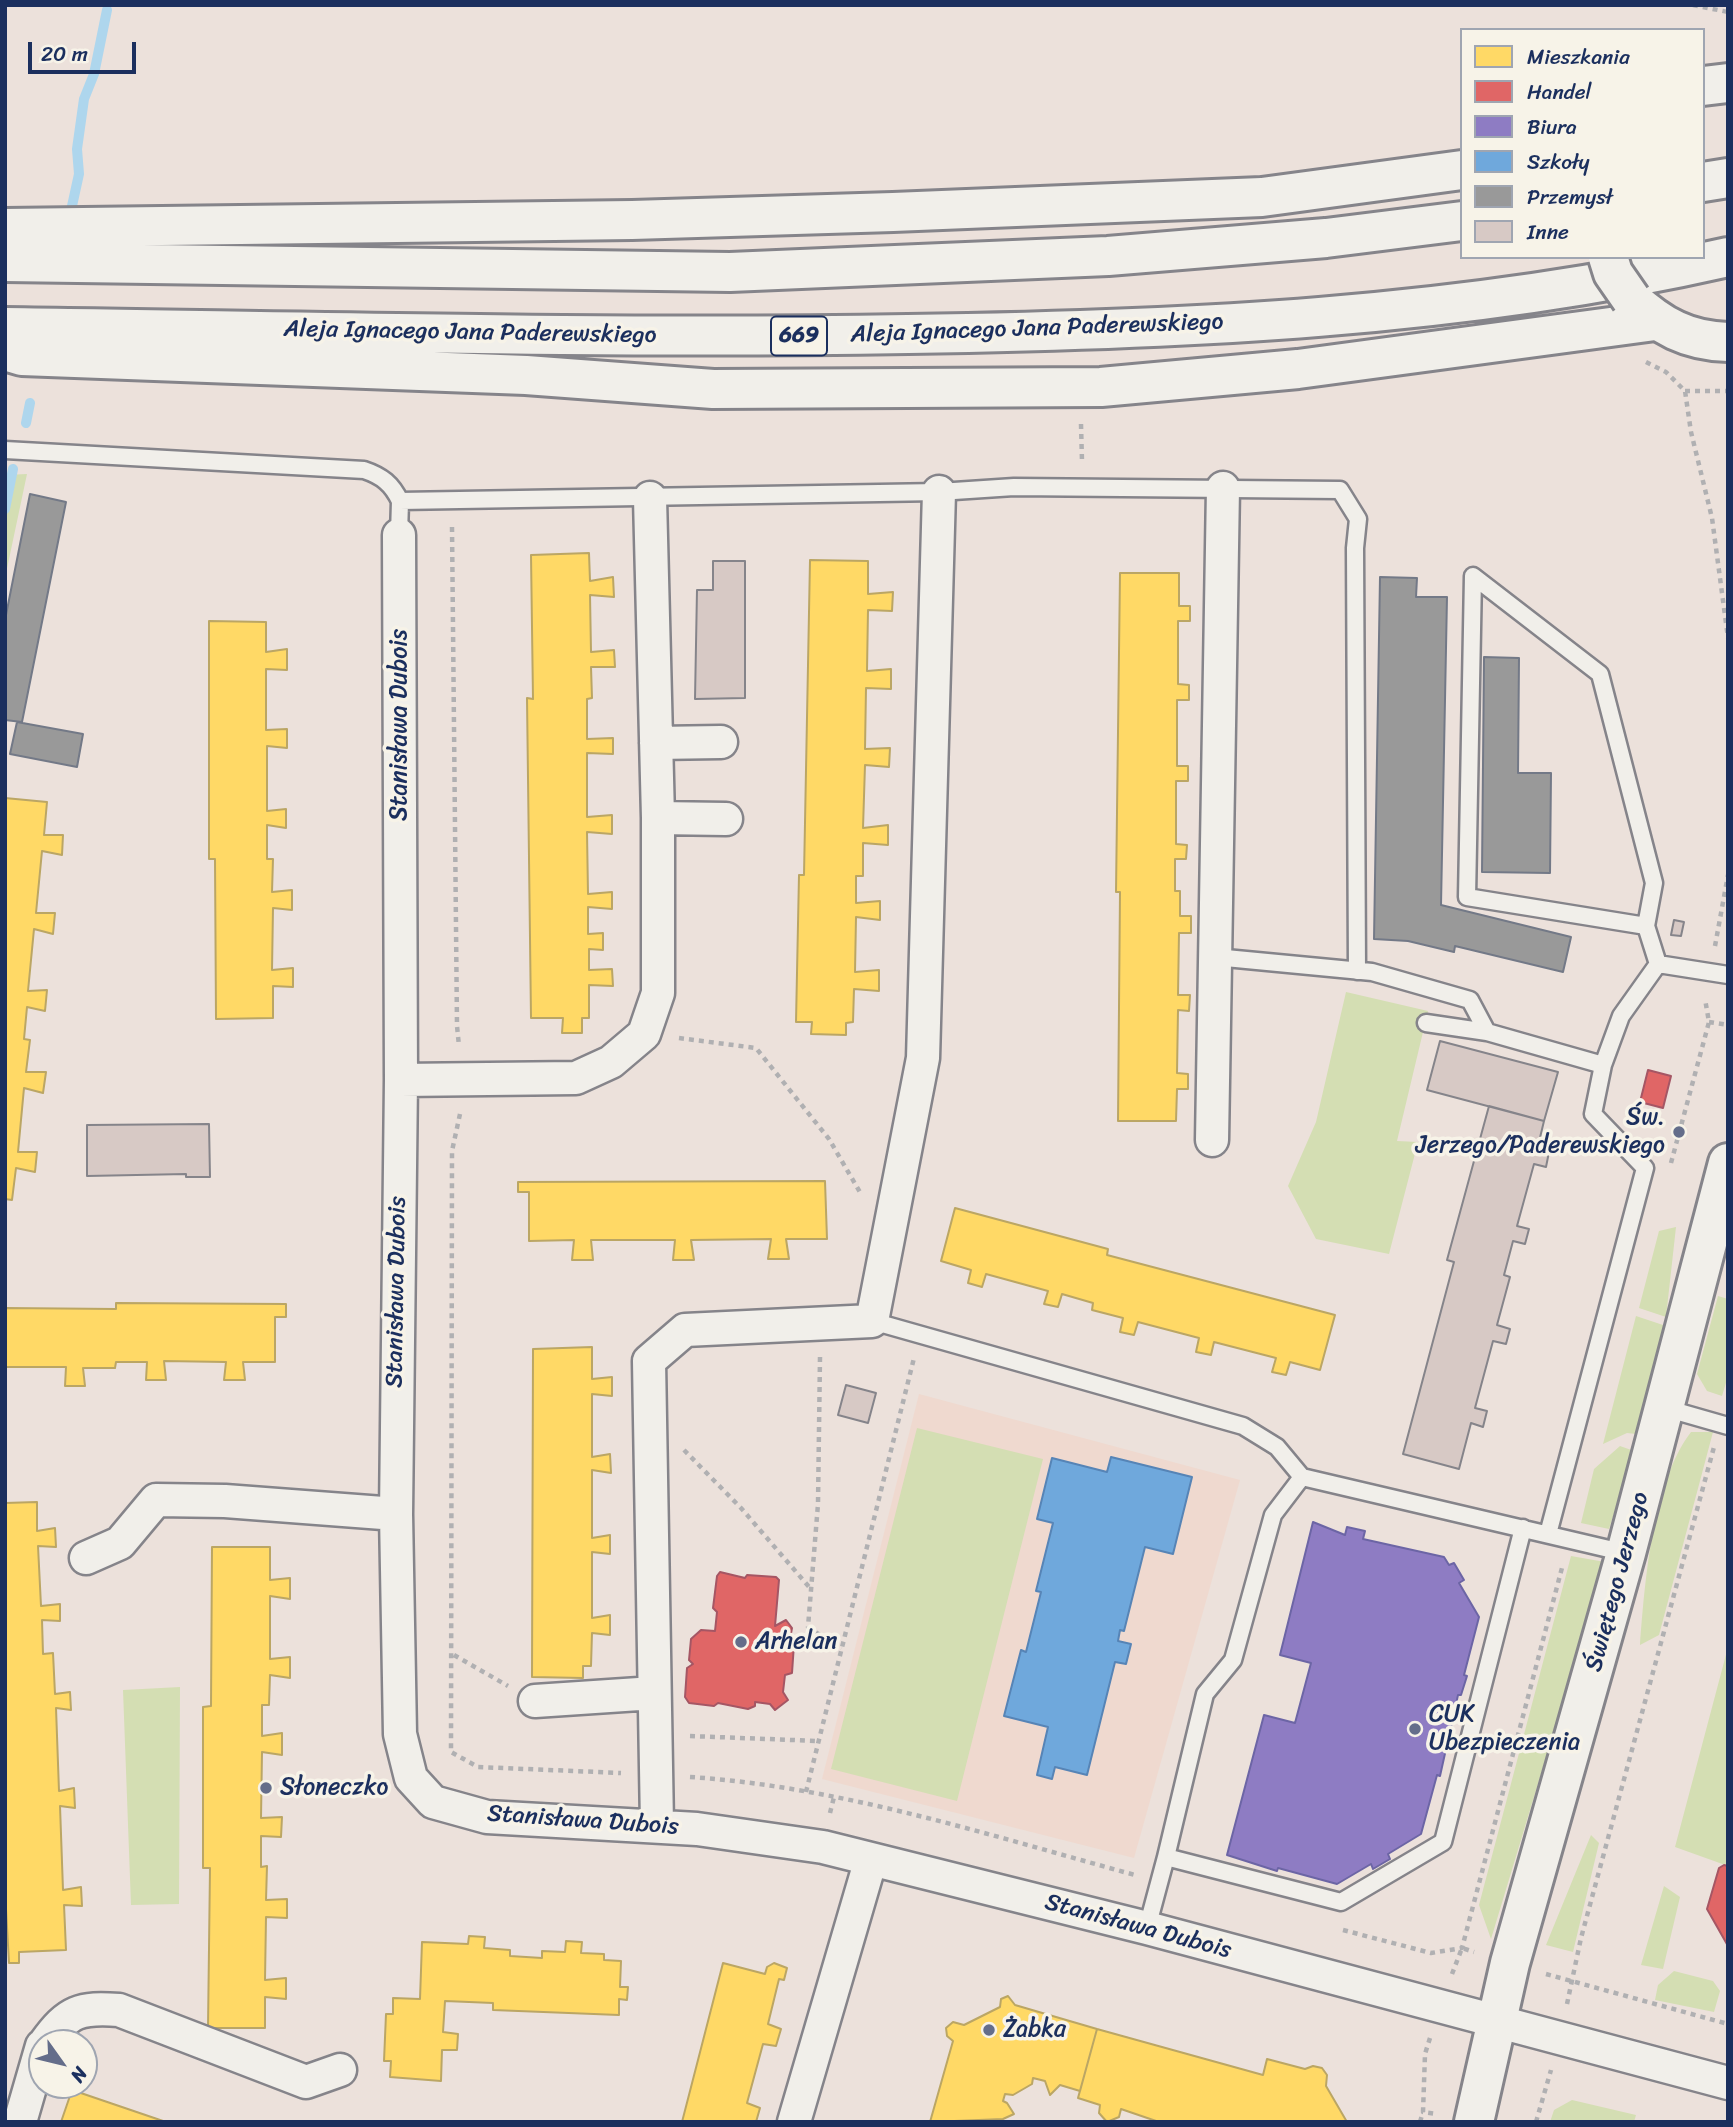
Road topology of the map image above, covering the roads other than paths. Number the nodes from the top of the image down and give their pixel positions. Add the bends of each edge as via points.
1 (1728, 83) edge
2 (1705, 86) edge
3 (1460, 170) edge
4 (1728, 178) edge
5 (1705, 182) edge
6 (1460, 221) edge
7 (5, 228) edge
8 (1728, 257) edge
9 (1609, 259) edge
10 (5, 262) edge
11 (1643, 310) junction
12 (5, 327) edge
13 (1720, 350) edge
14 (5, 351) edge
15 (5, 450) edge
16 (1223, 488) junction
17 (939, 492) junction
18 (650, 498) junction
19 (400, 501) junction
20 (399, 535) joint
21 (721, 742) dead end
22 (656, 743) junction
23 (658, 818) junction
24 (726, 819) dead end
25 (1646, 926) junction
26 (1215, 957) junction
27 (1658, 964) junction
28 (1357, 971) junction
29 (1728, 975) edge
30 (1426, 1023) dead end
31 (1487, 1032) junction
32 (1603, 1065) junction
33 (401, 1080) junction
34 (1212, 1140) dead end
35 (1728, 1163) edge
36 (872, 1321) junction
37 (1665, 1408) junction
38 (1724, 1425) edge
39 (1302, 1477) junction
40 (396, 1514) junction
41 (1523, 1528) junction
42 (1548, 1534) junction
43 (1626, 1553) junction
44 (86, 1558) dead end
45 (654, 1693) junction
46 (535, 1701) road end
47 (657, 1825) junction
48 (1166, 1857) junction
49 (871, 1859) junction
50 (1147, 1928) junction
51 (1495, 2022) junction
52 (54, 2029) edge
53 (340, 2070) dead end
54 (1728, 2084) edge
55 (28, 2095) edge
56 (20, 2122) edge
57 (794, 2122) edge
58 (1474, 2122) edge

1 - 2 main road
3 - 7 main road via 1262,197 921,211 632,220
4 - 5 main road
6 - 10 main road via 1326,239 1108,256 730,272
8 - 12 main road, Aleja Ignacego Jana Paderewskiego / 669 via 1591,283 1354,315 1122,331 740,337
9 - 11 main road, bridge via 1613,273
11 - 13 main road via 1678,333
11 - 14 main road via 1298,369 1101,387 713,388 526,375 22,356
15 - 19 lane via 364,470 393,487
16 - 17 lane via 1014,487
16 - 26 street
16 - 28 lane via 1340,490 1359,519 1355,548
17 - 18 lane
17 - 36 street via 923,1058
18 - 19 lane
18 - 22 street
19 - 20 lane
20 - 33 street, Stanisława Dubois
21 - 22 street
22 - 23 street
23 - 24 street
23 - 33 street via 658,993 644,1034 611,1062 576,1078
25 - 25 lane via 1654,883 1600,674 1473,576 1467,897
25 - 27 lane
26 - 28 lane
26 - 34 street
27 - 29 lane
27 - 32 lane via 1621,1016
28 - 31 lane via 1470,1000
30 - 31 lane
31 - 32 lane
32 - 42 lane via 1593,1114 1645,1168
33 - 40 street, Stanisława Dubois
35 - 37 main road, Świętego Jerzego
36 - 39 lane via 1243,1426 1277,1447
36 - 45 street via 685,1331 649,1361
37 - 38 lane
37 - 43 main road, Świętego Jerzego
39 - 41 lane
39 - 48 lane via 1273,1515 1233,1660 1205,1694
40 - 44 street via 156,1500 120,1544
40 - 47 street, Stanisława Dubois via 400,1734 411,1778 433,1802 487,1816
41 - 42 lane
41 - 48 lane via 1443,1842 1341,1902
42 - 43 lane
43 - 51 main road, Świętego Jerzego
45 - 46 street
45 - 47 street
47 - 49 street, Stanisława Dubois via 823,1847
48 - 50 lane
49 - 50 street, Stanisława Dubois
49 - 57 street
50 - 51 street, Stanisława Dubois
51 - 54 street, Stanisława Dubois
51 - 58 main road, Świętego Jerzego
52 - 53 street via 60,2021 86,2008 119,2010 306,2082
55 - 56 street

